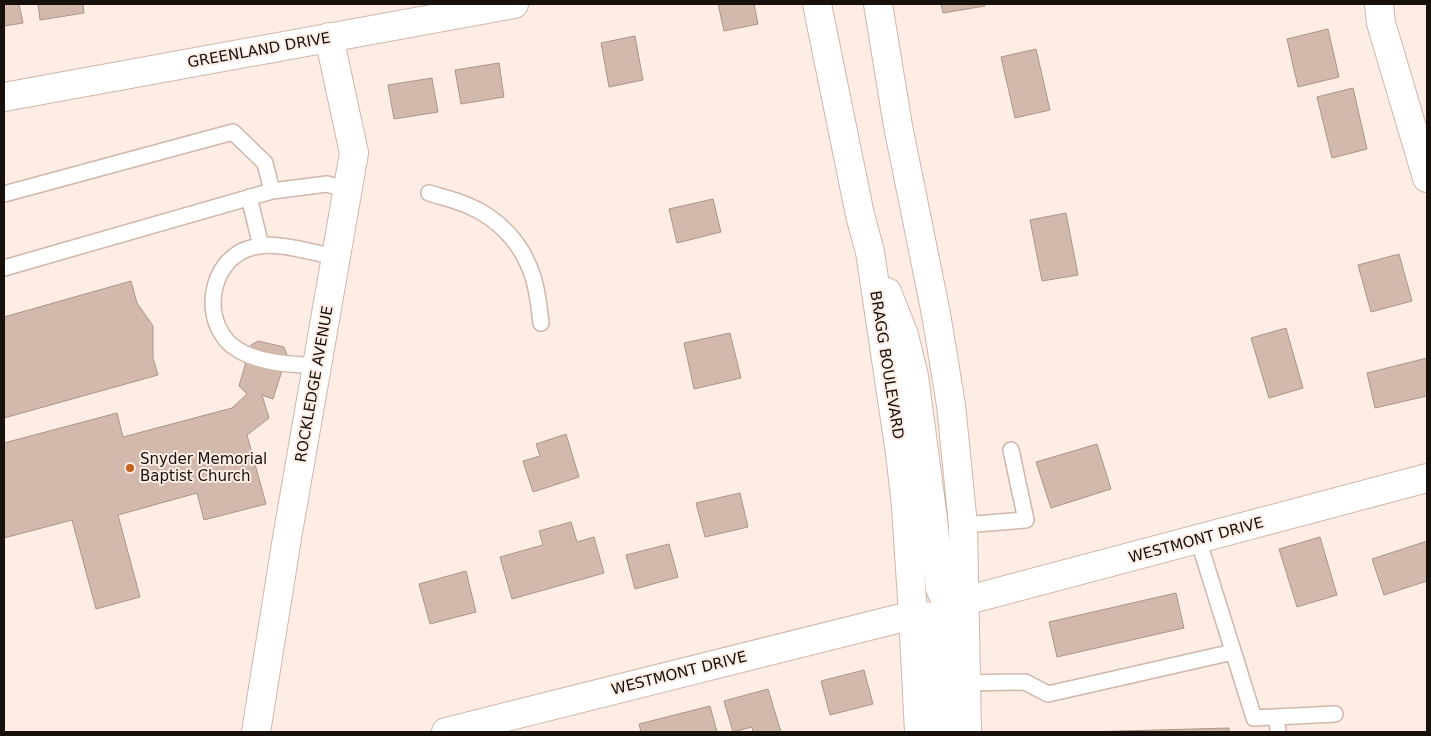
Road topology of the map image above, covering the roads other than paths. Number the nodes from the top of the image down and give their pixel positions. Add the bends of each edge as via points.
1 (514, 4) edge
2 (817, 4) edge
3 (878, 4) edge
4 (1379, 4) edge
5 (329, 37) junction
6 (4, 97) edge
7 (1427, 178) edge
8 (348, 190) junction
9 (272, 191) junction
10 (428, 193) dead end
11 (4, 194) edge
12 (249, 197) junction
13 (261, 246) junction
14 (870, 252) junction
15 (337, 257) junction
16 (4, 268) edge
17 (541, 323) dead end
18 (318, 366) junction
19 (1011, 450) dead end
20 (1427, 478) edge
21 (963, 525) junction
22 (1198, 539) junction
23 (964, 601) junction
24 (913, 615) junction
25 (1233, 652) junction
26 (965, 683) junction
27 (1335, 714) dead end
28 (1276, 717) junction
29 (256, 732) edge
30 (446, 732) edge
31 (919, 732) edge
32 (944, 732) edge
33 (966, 732) edge
34 (1278, 732) edge

1 - 5 street, GREENLAND DRIVE
2 - 14 street, BRAGG BOULEVARD
3 - 21 street via 951,405
4 - 7 street
5 - 6 street, GREENLAND DRIVE
5 - 8 street, ROCKLEDGE AVENUE via 354,154
8 - 9 lane via 327,184
8 - 15 street, ROCKLEDGE AVENUE
9 - 11 lane via 265,163 232,132
9 - 12 lane
10 - 17 lane via 492,218 512,236 534,279
12 - 13 lane
12 - 16 lane
13 - 15 lane via 272,244
13 - 18 lane via 237,254 223,268 215,284 212,303 215,322 239,351 285,364
14 - 23 street via 904,335 914,376 940,588 948,601
14 - 24 street, BRAGG BOULEVARD via 900,453
15 - 18 street, ROCKLEDGE AVENUE
18 - 29 street, ROCKLEDGE AVENUE
19 - 21 lane via 1026,520
20 - 22 street, WESTMONT DRIVE
21 - 23 street
22 - 23 street, WESTMONT DRIVE
22 - 25 lane
23 - 26 street
24 - 30 street, WESTMONT DRIVE
24 - 31 street, BRAGG BOULEVARD
24 - 32 street via 932,616 941,624
25 - 26 lane via 1048,694 1025,682
25 - 28 lane via 1254,718
26 - 33 street
27 - 28 lane
28 - 34 lane

